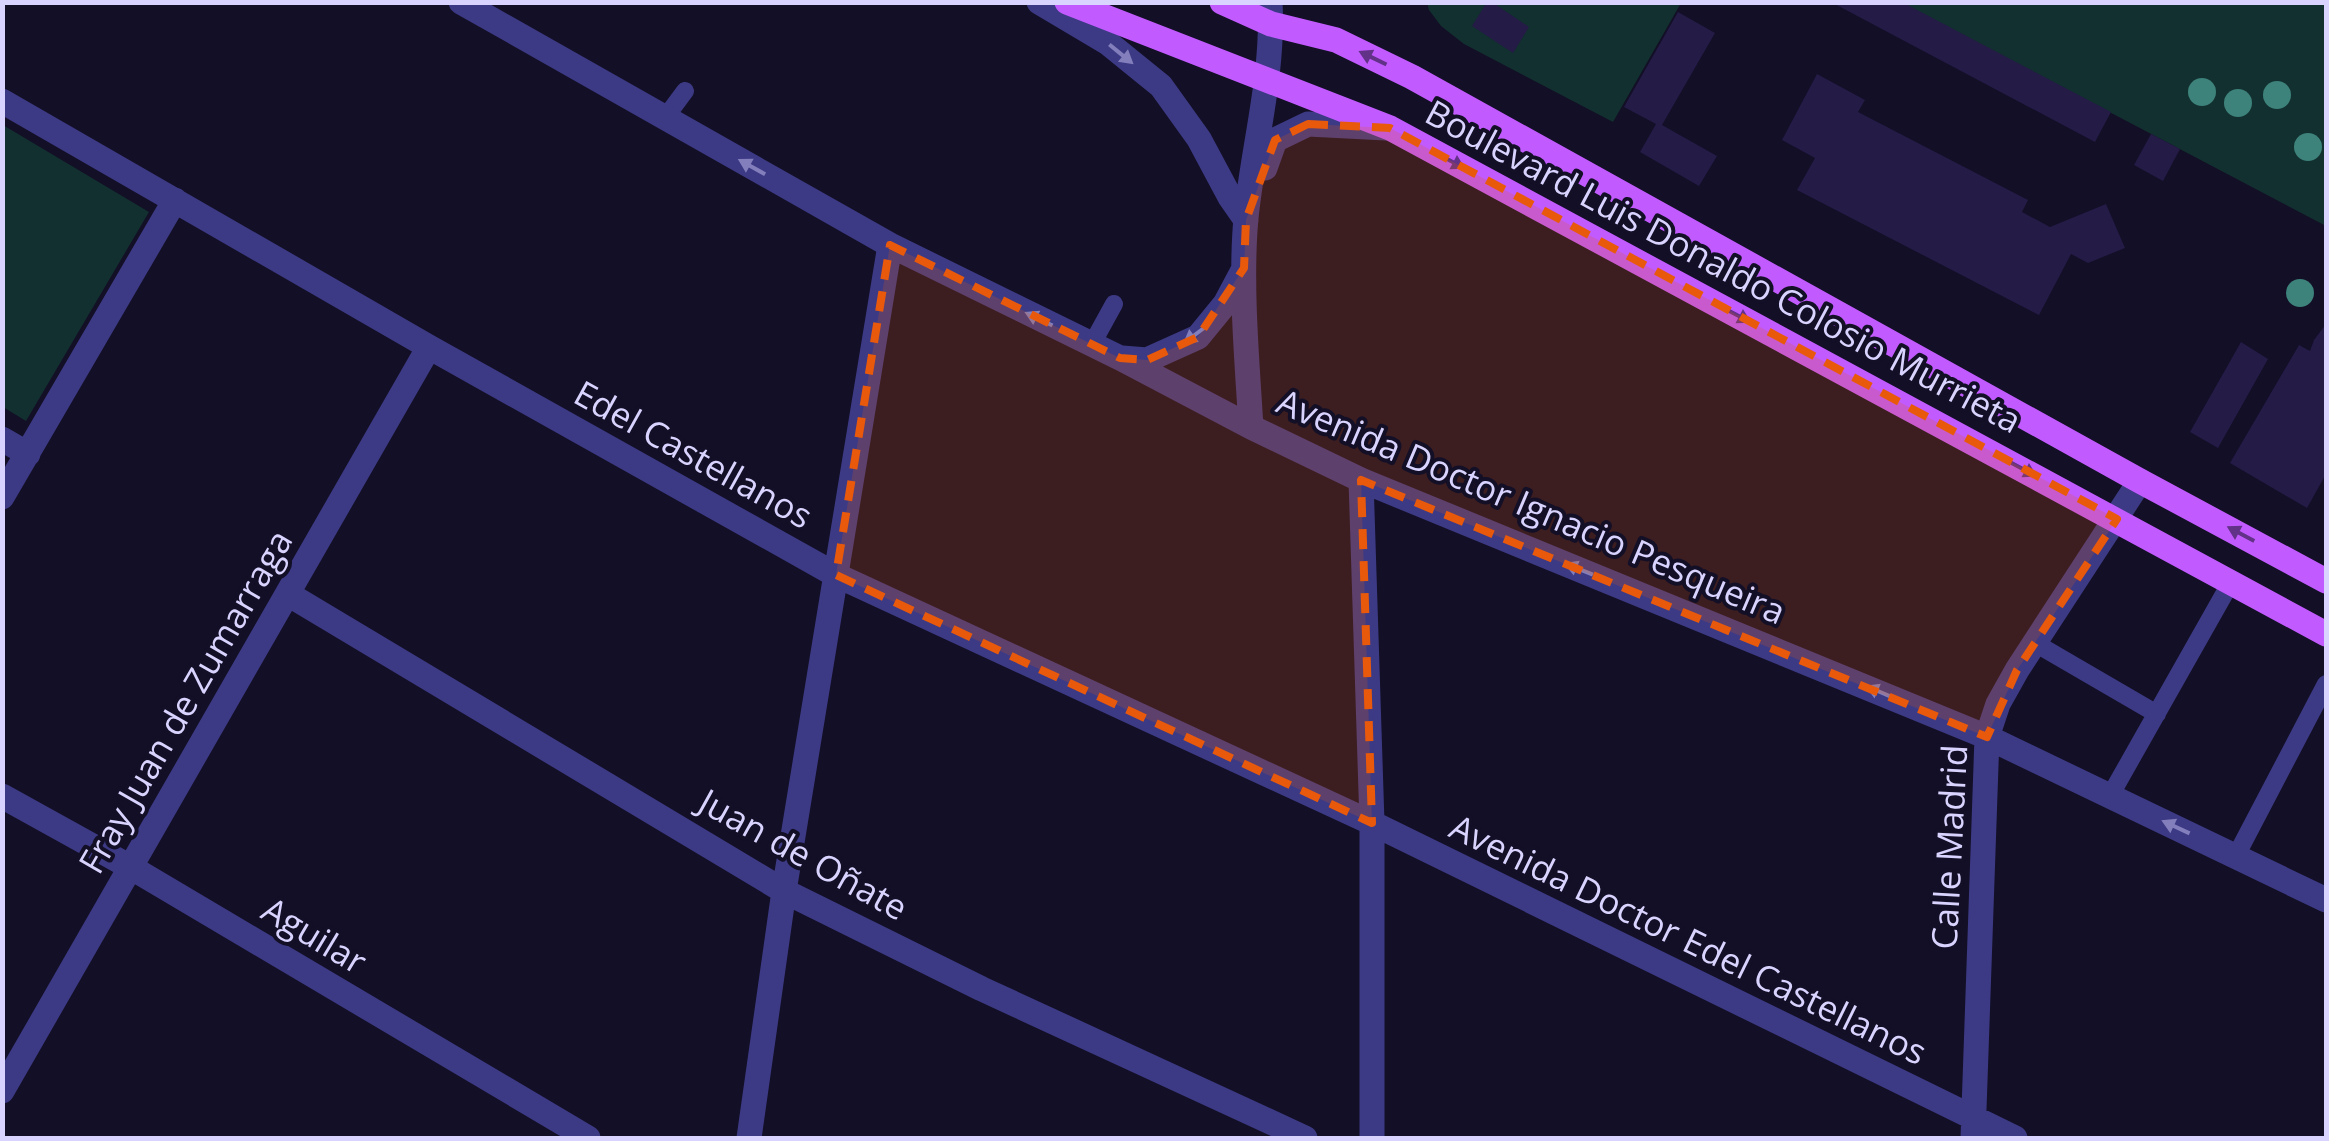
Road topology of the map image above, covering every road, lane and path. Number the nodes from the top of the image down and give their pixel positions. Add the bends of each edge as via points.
1 (461, 2) edge
2 (1038, 2) edge
3 (1067, 2) edge
4 (1222, 2) edge
5 (1289, 2) edge
6 (1270, 13) edge
7 (1266, 78) junction
8 (686, 91) dead end
9 (2, 102) edge
10 (665, 118) junction
11 (1390, 128) junction
12 (175, 200) junction
13 (1246, 220) junction
14 (890, 245) junction
15 (1244, 268) junction
16 (1114, 304) dead end
17 (1092, 344) junction
18 (429, 347) junction
19 (1120, 358) junction
20 (1251, 427) junction
21 (2, 438) edge
22 (28, 454) junction
23 (1361, 480) junction
24 (2140, 481) junction
25 (2, 496) edge
26 (2117, 519) junction
27 (836, 576) junction
28 (2326, 581) edge
29 (2232, 582) junction
30 (288, 594) junction
31 (2326, 634) edge
32 (2035, 643) junction
33 (2326, 684) edge
34 (2156, 714) junction
35 (1988, 737) junction
36 (2, 796) edge
37 (2110, 796) junction
38 (1372, 823) junction
39 (2236, 856) junction
40 (132, 868) junction
41 (784, 891) junction
42 (2326, 900) edge
43 (2, 1091) edge
44 (1973, 1129) edge
45 (588, 1138) edge
46 (748, 1138) edge
47 (1305, 1138) edge
48 (1372, 1138) edge
49 (2014, 1138) edge

1 - 10 street, Avenida Doctor Ignacio Pesqueira
2 -> 13 street via 1108,43 1161,86
3 - 7 main road, Boulevard Luis Donaldo Colosio Murrieta
4 - 6 main road, Boulevard Luis Donaldo Colosio Murrieta
5 - 6 street
6 - 7 street
24 -> 6 main road, Boulevard Luis Donaldo Colosio Murrieta via 1412,78
7 - 11 main road, Boulevard Luis Donaldo Colosio Murrieta
7 - 13 street
8 - 10 lane
9 - 12 street, Edel Castellanos
14 -> 10 street, Avenida Doctor Ignacio Pesqueira
11 - 13 street via 1308,124 1274,140
11 -> 26 main road, Boulevard Luis Donaldo Colosio Murrieta
12 - 18 street, Edel Castellanos
12 - 22 street
13 - 15 street
17 -> 14 street, Avenida Doctor Ignacio Pesqueira
14 - 27 street
15 -> 19 street via 1226,304 1198,336 1147,360
15 - 20 street
16 - 17 lane
17 - 19 street, Avenida Doctor Ignacio Pesqueira
18 - 27 street, Edel Castellanos
18 - 30 street, Fray Juan de Zumarraga
19 - 20 street, Avenida Doctor Ignacio Pesqueira
20 - 23 street, Avenida Doctor Ignacio Pesqueira
21 - 22 street
22 - 25 street
35 -> 23 street, Avenida Doctor Ignacio Pesqueira
23 - 38 street
24 - 26 street, Calle Madrid
28 -> 24 main road, Boulevard Luis Donaldo Colosio Murrieta
26 - 29 main road, Boulevard Luis Donaldo Colosio Murrieta
26 - 32 street, Calle Madrid
27 - 38 street, Edel Castellanos
27 - 41 street
29 - 31 main road, Boulevard Luis Donaldo Colosio Murrieta
29 - 34 lane
30 - 40 street, Fray Juan de Zumarraga
30 - 41 street, Juan de Oñate
32 - 34 lane
32 - 35 street, Calle Madrid via 1998,704
33 - 39 lane
34 - 37 lane
35 - 37 street, Avenida Doctor Ignacio Pesqueira
35 - 44 street, Calle Madrid
36 - 40 street, Aguilar
39 -> 37 street, Avenida Doctor Ignacio Pesqueira
38 - 44 street, Avenida Doctor Edel Castellanos
38 - 48 street
39 - 42 street, Avenida Doctor Ignacio Pesqueira
40 - 43 street, Fray Juan de Zumarraga
40 - 45 street, Aguilar
41 - 46 street
41 - 47 street, Juan de Oñate
44 - 49 street

